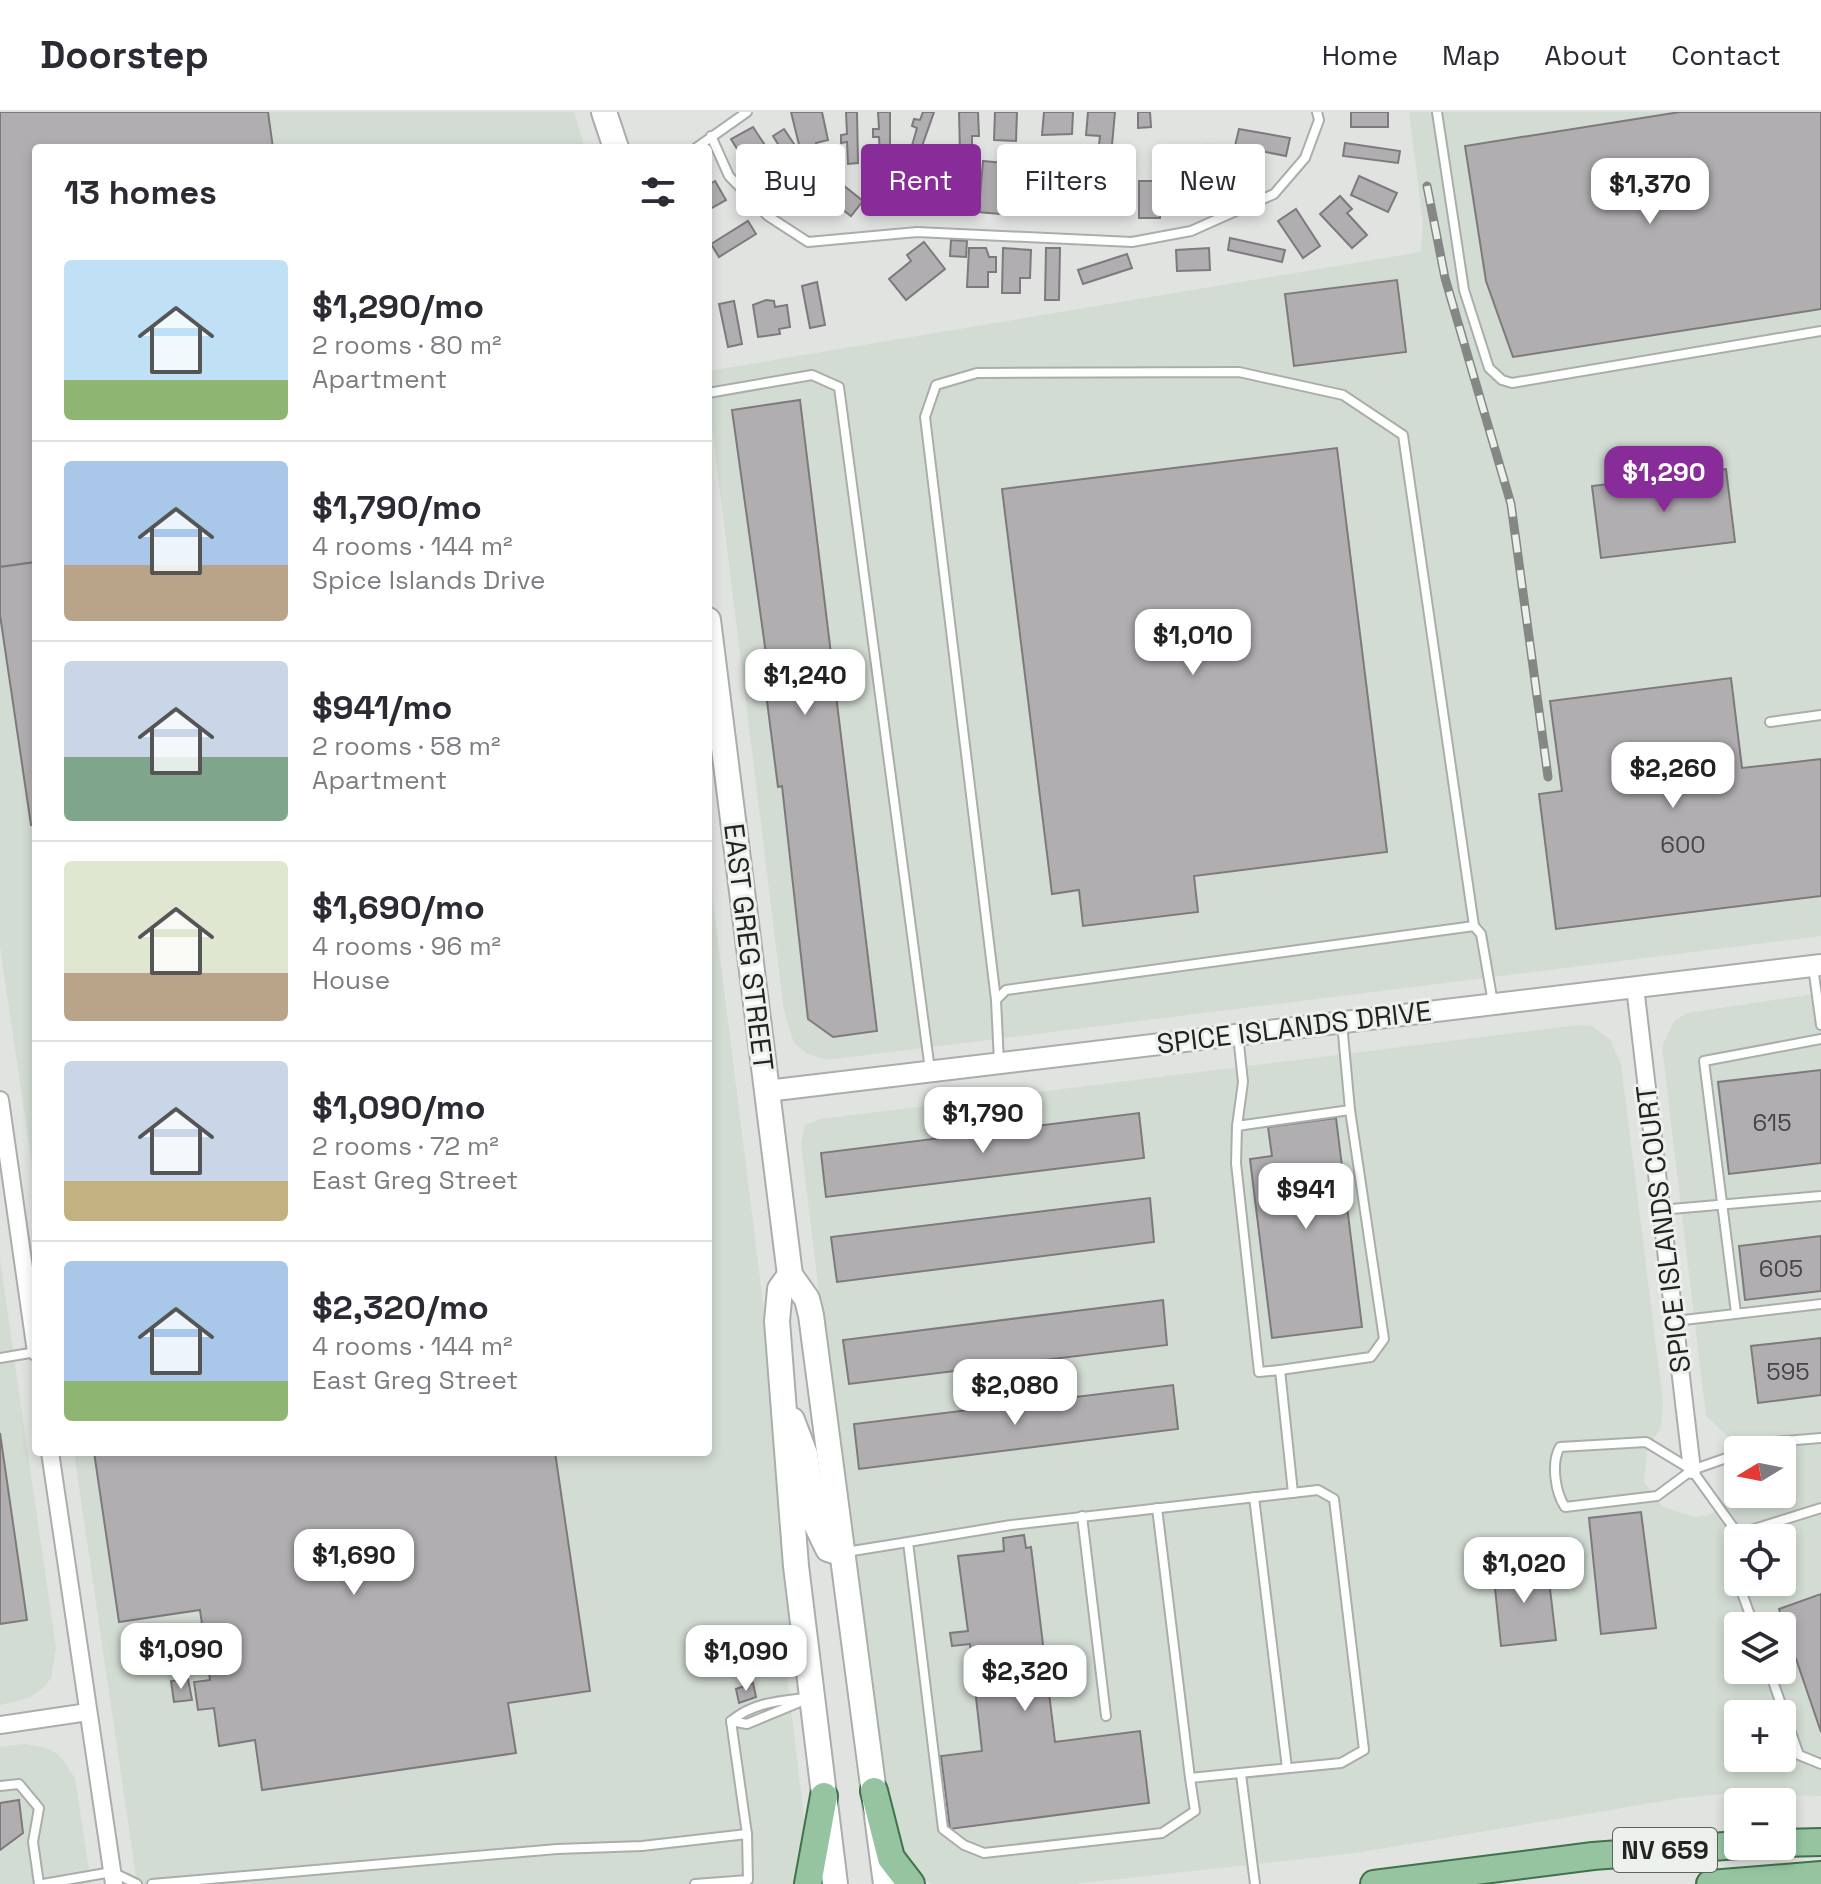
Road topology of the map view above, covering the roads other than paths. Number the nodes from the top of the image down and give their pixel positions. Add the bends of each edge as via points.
1 (604, 112) edge
2 (747, 112) edge
3 (1317, 112) edge
4 (1437, 112) edge
5 (711, 136) junction
6 (615, 144) edge
7 (701, 144) edge
8 (1821, 331) edge
9 (712, 392) edge
10 (712, 652) edge
11 (1821, 715) edge
12 (1770, 722) dead end
13 (1474, 926) junction
14 (1817, 965) edge
15 (1635, 987) junction
16 (996, 1000) junction
17 (1493, 1004) junction
18 (1342, 1022) junction
19 (1821, 1025) edge
20 (1238, 1034) junction
21 (1821, 1039) edge
22 (999, 1062) junction
23 (930, 1070) junction
24 (767, 1091) junction
25 (0, 1100) edge
26 (1350, 1110) junction
27 (1237, 1126) junction
28 (5, 1171) edge
29 (1821, 1196) edge
30 (1721, 1206) junction
31 (1660, 1210) junction
32 (790, 1275) junction
33 (1821, 1304) edge
34 (1736, 1313) junction
35 (1674, 1321) junction
36 (32, 1329) edge
37 (32, 1353) edge
38 (0, 1358) edge
39 (1280, 1370) junction
40 (783, 1396) junction
41 (1821, 1438) edge
42 (1796, 1440) edge
43 (51, 1456) edge
44 (1724, 1459) edge
45 (1692, 1470) junction
46 (1293, 1493) junction
47 (1254, 1497) junction
48 (1157, 1508) junction
49 (1821, 1508) edge
50 (1082, 1516) junction
51 (1731, 1524) edge
52 (1770, 1524) edge
53 (908, 1542) junction
54 (841, 1553) junction
55 (1774, 1684) edge
56 (812, 1697) junction
57 (88, 1712) junction
58 (1106, 1716) dead end
59 (731, 1721) junction
60 (0, 1725) edge
61 (1821, 1764) edge
62 (1287, 1768) junction
63 (1241, 1774) junction
64 (1190, 1778) junction
65 (0, 1786) edge
66 (874, 1791) junction
67 (824, 1796) junction
68 (747, 1834) junction
69 (1821, 1842) edge
70 (1796, 1843) edge
71 (1724, 1846) edge
72 (1821, 1875) edge
73 (113, 1878) edge
74 (177, 1883) edge
75 (41, 1884) edge
76 (137, 1884) edge
77 (152, 1884) edge
78 (695, 1884) edge
79 (808, 1884) edge
80 (835, 1884) edge
81 (886, 1884) edge
82 (911, 1884) edge
83 (1255, 1884) edge
84 (1374, 1884) edge
85 (1710, 1884) edge

1 - 6 main road
2 - 5 lane
3 - 5 lane via 1305,158 1274,194 1191,231 1132,242 917,232 808,242 768,216 729,176
4 - 8 lane via 1464,290 1489,368 1502,380 1512,383
5 - 7 lane
9 - 23 lane via 812,375 839,387
10 - 24 main road, EAST GREG STREET
11 - 12 lane
13 - 16 lane via 1006,990
13 - 16 lane via 1403,435 1343,395 1239,372 977,373 936,385 925,417
13 - 17 lane via 1481,934
14 - 15 street, SPICE ISLANDS DRIVE
14 - 19 lane
15 - 17 street, SPICE ISLANDS DRIVE
15 - 31 street, SPICE ISLANDS COURT
16 - 22 lane
17 - 18 street, SPICE ISLANDS DRIVE
18 - 20 street, SPICE ISLANDS DRIVE
18 - 26 lane
20 - 22 street, SPICE ISLANDS DRIVE
20 - 27 lane via 1243,1082
21 - 30 lane via 1704,1061
22 - 23 street, SPICE ISLANDS DRIVE
23 - 24 street, SPICE ISLANDS DRIVE
24 - 32 main road, EAST GREG STREET
25 - 28 street
26 - 27 lane
26 - 39 lane via 1384,1339 1371,1357
27 - 39 lane via 1236,1163 1259,1372
28 - 36 street
29 - 30 lane
30 - 31 lane
30 - 34 lane
31 - 35 street, SPICE ISLANDS COURT
32 - 40 main road, EAST GREG STREET via 777,1304
32 - 54 main road, EAST GREG STREET via 811,1315
33 - 34 lane
34 - 35 lane
35 - 45 street, SPICE ISLANDS COURT
37 - 38 lane
39 - 46 lane
40 - 54 main road via 805,1454 818,1534 828,1549
40 - 56 main road, EAST GREG STREET
41 - 42 lane
43 - 57 street
44 - 45 lane
45 - 45 lane via 1657,1496 1565,1507 1554,1456 1560,1447 1646,1442
45 - 51 lane
46 - 47 lane
46 - 62 lane via 1318,1490 1334,1499 1364,1750 1341,1763
47 - 48 lane
47 - 62 lane
48 - 50 lane
48 - 64 lane
49 - 52 lane
50 - 53 lane
50 - 58 lane
53 - 54 lane
53 - 64 lane via 943,1829 984,1853 1162,1833 1195,1811
54 - 66 main road, EAST GREG STREET
55 - 61 lane via 1799,1755
56 - 59 lane via 763,1703
56 - 59 lane via 747,1724
56 - 67 main road, EAST GREG STREET
57 - 60 street
57 - 73 street
59 - 68 lane
62 - 63 lane
63 - 64 lane
63 - 83 lane
65 - 75 lane via 19,1784 39,1808 33,1842
66 - 81 main road, EAST GREG STREET
66 - 82 main road via 891,1858
67 - 79 main road
67 - 80 main road, EAST GREG STREET
68 - 74 lane
68 - 78 lane via 748,1880
69 - 70 main road
71 - 84 main road, NV 659 via 1593,1856
72 - 85 main road, NV 659
73 - 75 lane
73 - 76 lane
74 - 77 lane

